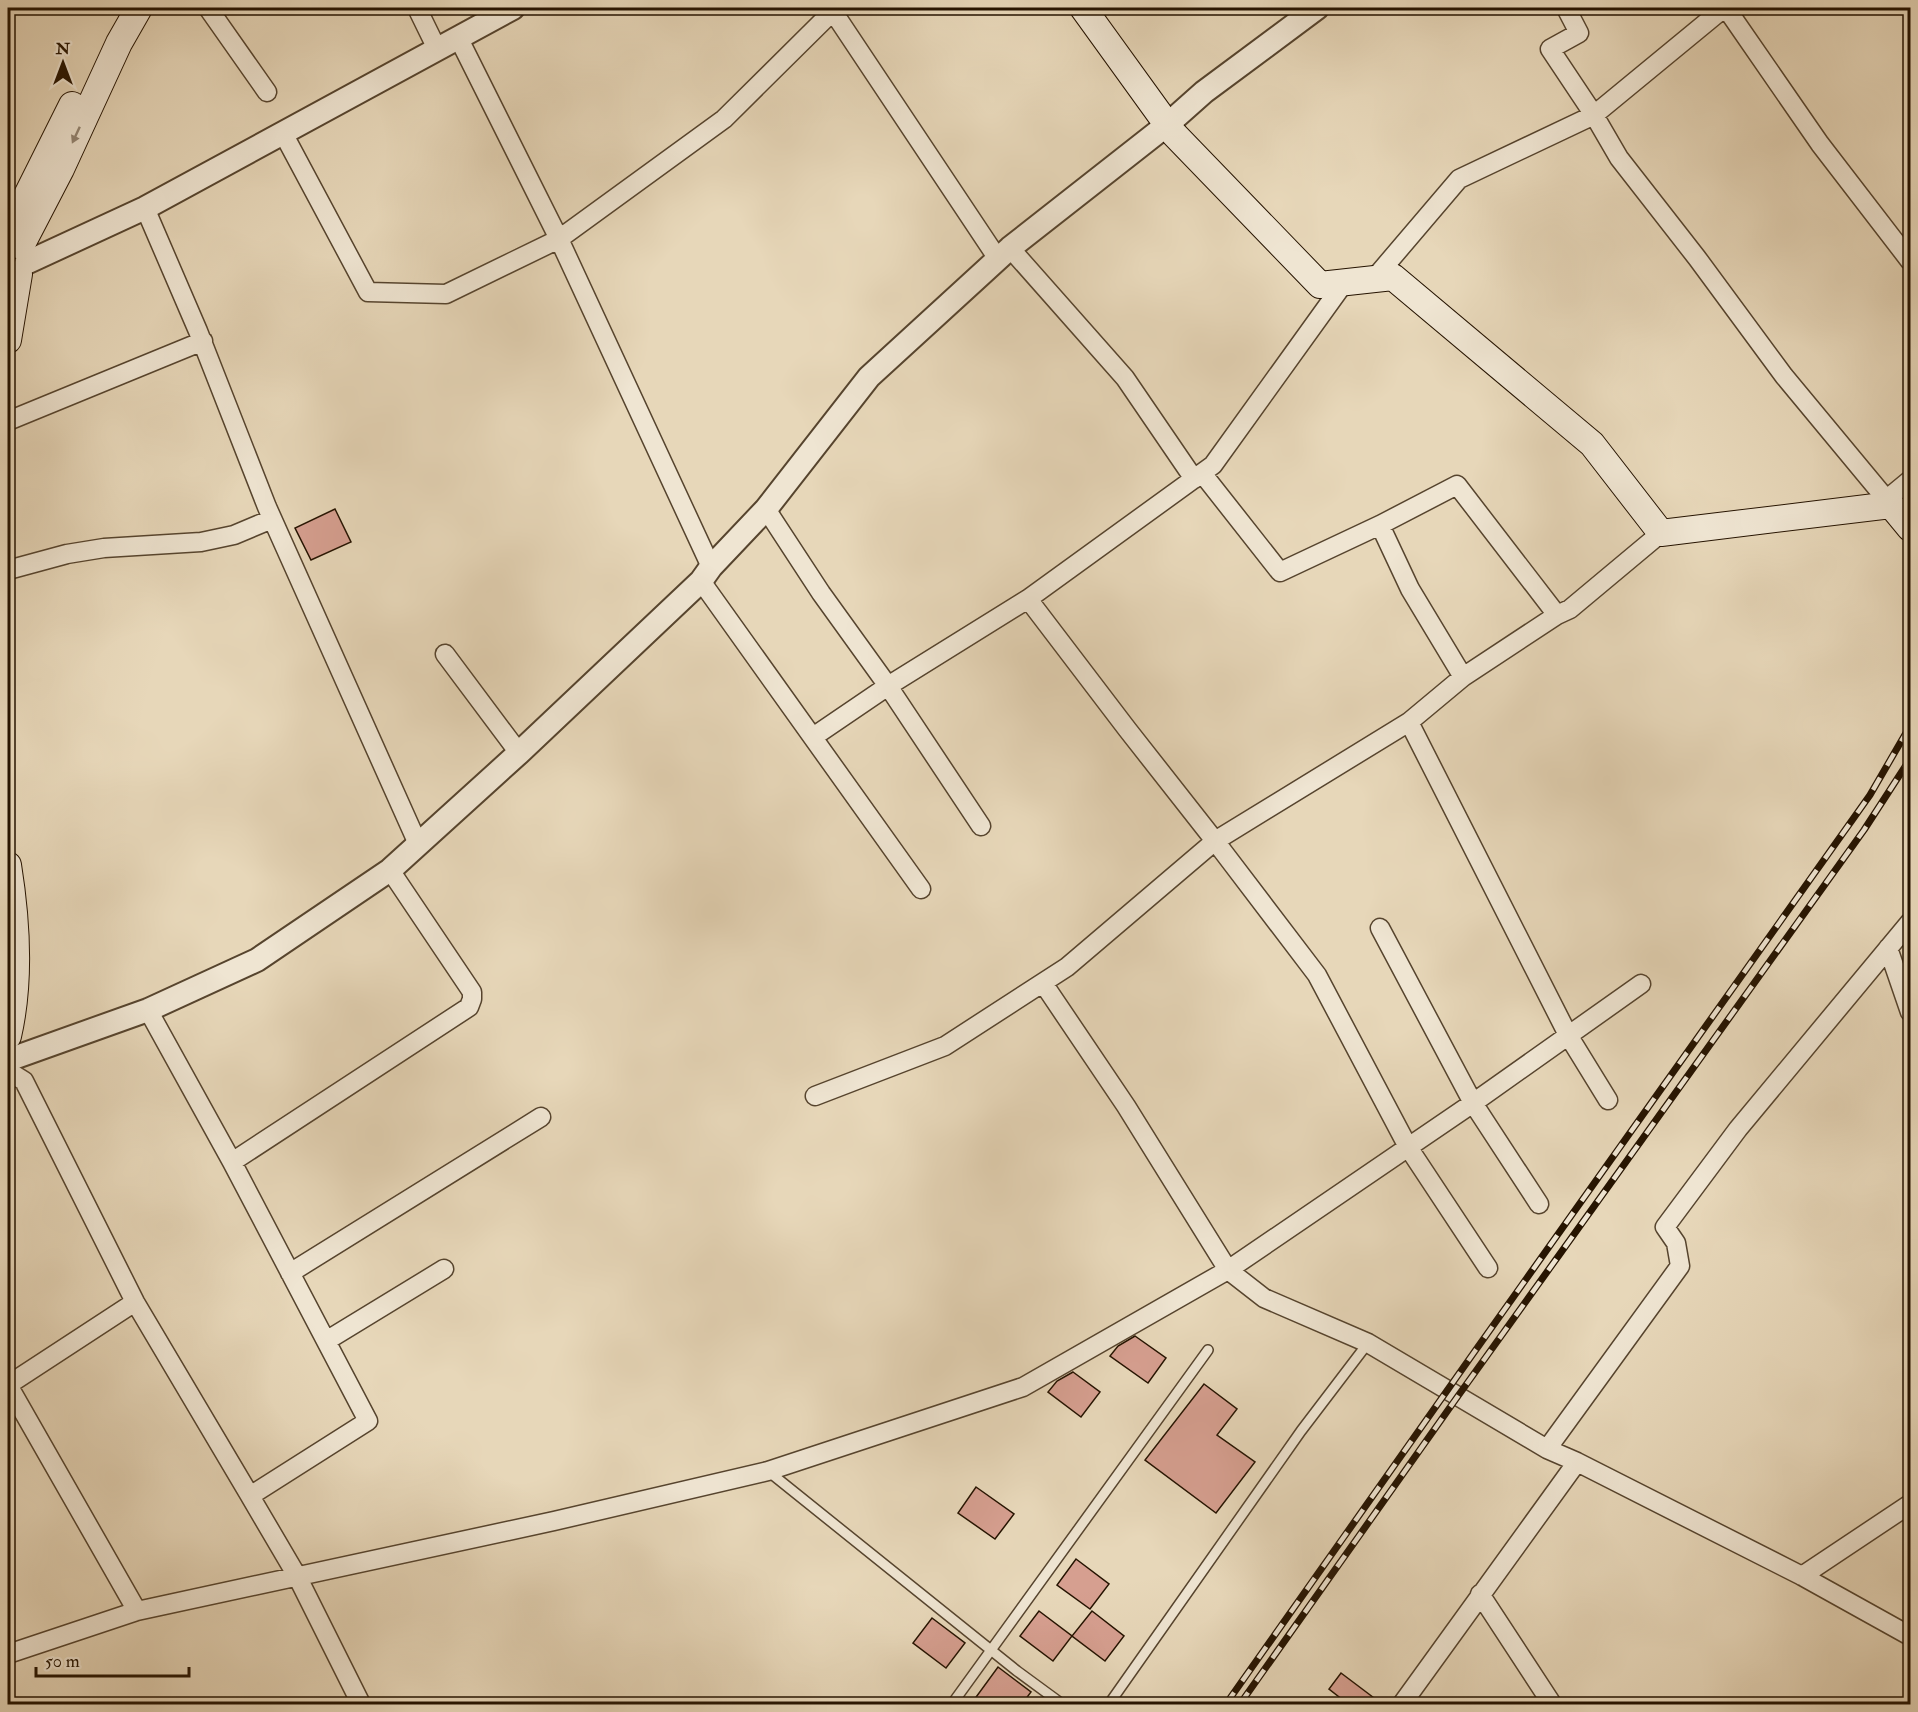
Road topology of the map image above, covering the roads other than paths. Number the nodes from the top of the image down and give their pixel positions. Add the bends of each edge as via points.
1 (120, 8) edge
2 (139, 8) edge
3 (208, 8) edge
4 (417, 8) edge
5 (513, 8) edge
6 (1083, 8) edge
7 (1317, 8) edge
8 (1566, 8) edge
9 (834, 9) edge
10 (1720, 9) edge
11 (458, 37) junction
12 (437, 49) junction
13 (267, 92) dead end
14 (1594, 115) junction
15 (1167, 124) junction
16 (283, 133) junction
17 (144, 208) junction
18 (559, 239) junction
19 (1004, 253) junction
20 (15, 256) edge
21 (1911, 261) edge
22 (1373, 280) junction
23 (1344, 283) junction
24 (8, 340) edge
25 (202, 341) junction
26 (8, 421) edge
27 (1198, 476) junction
28 (1911, 480) edge
29 (1889, 502) junction
30 (766, 509) junction
31 (272, 519) junction
32 (1380, 525) junction
33 (1911, 528) edge
34 (1661, 533) junction
35 (8, 570) edge
36 (706, 574) junction
37 (1028, 599) junction
38 (1557, 615) junction
39 (445, 654) dead end
40 (1463, 677) junction
41 (888, 686) junction
42 (1409, 722) junction
43 (813, 737) junction
44 (519, 753) junction
45 (981, 826) dead end
46 (1215, 841) junction
47 (418, 844) junction
48 (8, 865) edge
49 (390, 870) junction
50 (921, 889) dead end
51 (1911, 922) edge
52 (1380, 928) dead end
53 (1888, 948) junction
54 (1043, 983) junction
55 (1641, 984) dead end
56 (148, 1010) junction
57 (1911, 1012) edge
58 (1568, 1035) junction
59 (8, 1036) edge
60 (8, 1060) edge
61 (8, 1071) edge
62 (815, 1096) dead end
63 (1608, 1100) dead end
64 (1473, 1103) junction
65 (541, 1117) dead end
66 (1408, 1147) junction
67 (232, 1162) junction
68 (1539, 1204) dead end
69 (1488, 1268) dead end
70 (444, 1269) dead end
71 (1228, 1270) junction
72 (290, 1273) junction
73 (135, 1302) junction
74 (326, 1341) junction
75 (1368, 1343) junction
76 (1208, 1350) dead end
77 (8, 1385) edge
78 (1547, 1449) junction
79 (1577, 1462) junction
80 (768, 1471) junction
81 (250, 1496) junction
82 (1911, 1504) edge
83 (297, 1576) junction
84 (1802, 1576) junction
85 (1480, 1594) junction
86 (137, 1611) junction
87 (1911, 1636) edge
88 (991, 1650) junction
89 (8, 1654) edge
90 (361, 1704) edge
91 (952, 1704) edge
92 (1062, 1704) edge
93 (1108, 1704) edge
94 (1402, 1704) edge
95 (1552, 1704) edge

1 - 20 main road
2 -> 20 main road
3 - 13 street
4 - 12 street
5 - 11 street
6 - 15 main road
7 - 15 street
8 - 14 street via 1579,33 1550,49
9 - 18 street via 724,119
9 - 19 street
10 - 14 street
10 - 21 street
11 - 12 street
11 - 18 street
12 - 16 street
14 - 22 street via 1458,179
14 - 29 street via 1619,158 1784,376
15 - 19 street
15 - 23 main road via 1320,285
16 - 17 street
16 - 18 street via 368,292 446,294
17 - 20 street
17 - 25 street
18 - 36 street
19 - 27 street via 1125,378
19 - 30 street via 869,377
20 - 24 main road
22 - 23 main road
22 - 34 main road via 1393,277 1592,444
23 - 27 street via 1213,465
25 - 26 street
25 - 31 street
27 - 32 street via 1280,572
27 - 37 street
28 - 29 street
29 - 33 main road
29 - 34 main road
30 - 36 street
30 - 41 street
31 - 35 street via 234,535 201,542 104,548
31 - 47 street
32 - 38 street via 1457,485
32 - 40 street via 1410,589
34 - 38 street via 1570,609
36 - 43 street
36 - 44 street
37 - 41 street
37 - 46 street
38 - 40 street
39 - 44 street
40 - 42 street
41 - 43 street
41 - 45 street
42 - 46 street
42 - 58 street
43 - 50 street
44 - 47 street
46 - 54 street
46 - 66 street via 1317,975
47 - 49 street
48 - 59 main road via 14,900 16,975
49 - 56 street via 256,960
49 - 67 street via 472,992 469,1007
51 - 53 street
52 - 64 street
53 - 57 street
53 - 78 street via 1738,1129 1665,1227 1676,1243 1680,1266
54 - 62 street via 945,1046
54 - 71 street via 1126,1106
55 - 58 street
56 - 60 street
56 - 67 street
58 - 63 street
58 - 64 street
61 - 73 street via 24,1081
64 - 66 street
64 - 68 street
65 - 72 street
66 - 69 street
66 - 71 street
67 - 72 street
70 - 74 street
71 - 75 street via 1264,1298
71 - 80 street via 1023,1387
72 - 74 street
73 - 77 street
73 - 81 street
74 - 81 street via 368,1421
75 - 78 street
75 - 93 lane
76 - 88 lane
77 - 86 street
78 - 79 street
79 - 84 street
79 - 85 street
80 - 83 street
80 - 88 lane
81 - 83 street
82 - 84 street
83 - 86 street
83 - 90 street
84 - 87 street
85 - 94 street
85 - 95 street
86 - 89 street
88 - 91 lane
88 - 92 lane

